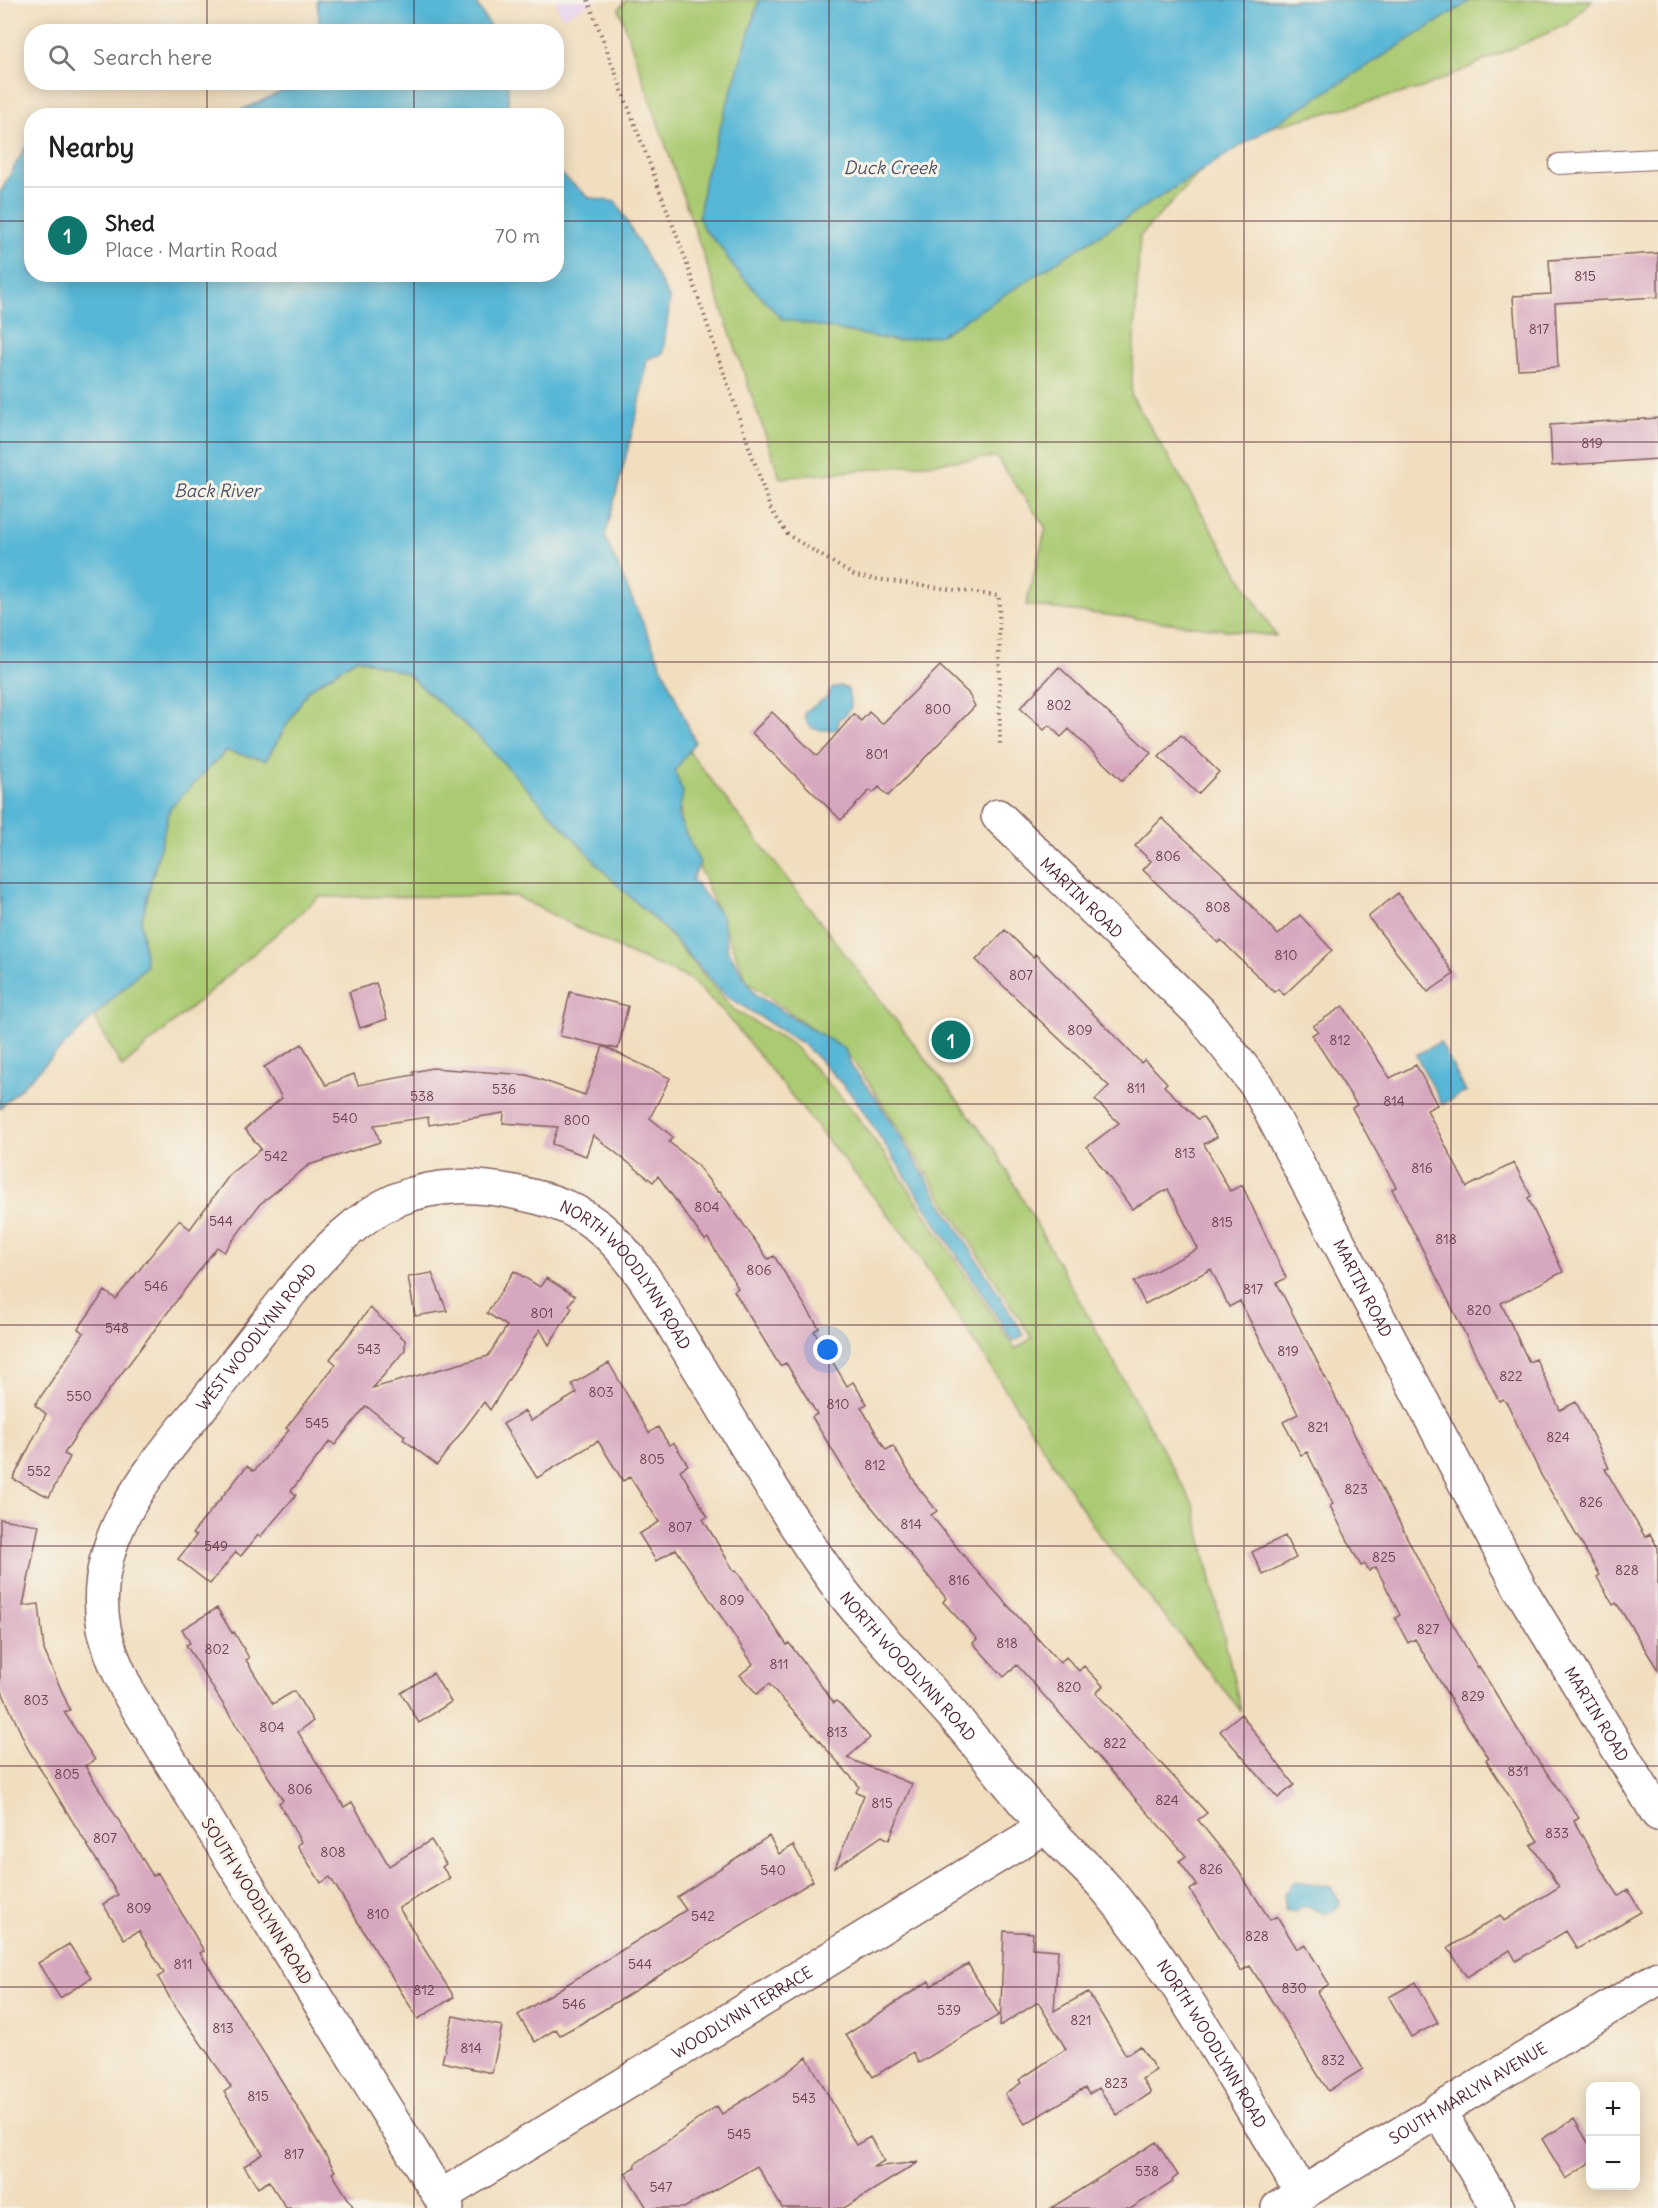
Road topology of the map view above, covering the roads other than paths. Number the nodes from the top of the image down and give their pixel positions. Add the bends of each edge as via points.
1 (1658, 159) edge
2 (1559, 164) dead end
3 (998, 816) dead end
4 (486, 1187) joint
5 (102, 1580) joint
6 (1658, 1814) edge
7 (1045, 1827) junction
8 (1658, 1978) edge
9 (1438, 2110) junction
10 (1290, 2200) edge
11 (443, 2202) edge
12 (1498, 2208) edge

1 - 2 lane
3 - 6 street, MARTIN ROAD via 1200,1013 1257,1086 1521,1590
4 - 5 street, WEST WOODLYNN ROAD via 450,1185 411,1194 379,1207 330,1246 244,1350 130,1500 112,1535
4 - 7 street, NORTH WOODLYNN ROAD via 538,1197 571,1209 600,1228 626,1256 654,1293 831,1577
5 - 11 street, SOUTH WOODLYNN ROAD via 103,1623 112,1657 129,1694
7 - 10 street, NORTH WOODLYNN ROAD via 1102,1884 1161,1959
7 - 11 street, WOODLYNN TERRACE
8 - 9 street, SOUTH MARLYN AVENUE
9 - 10 street, SOUTH MARLYN AVENUE
9 - 12 street

